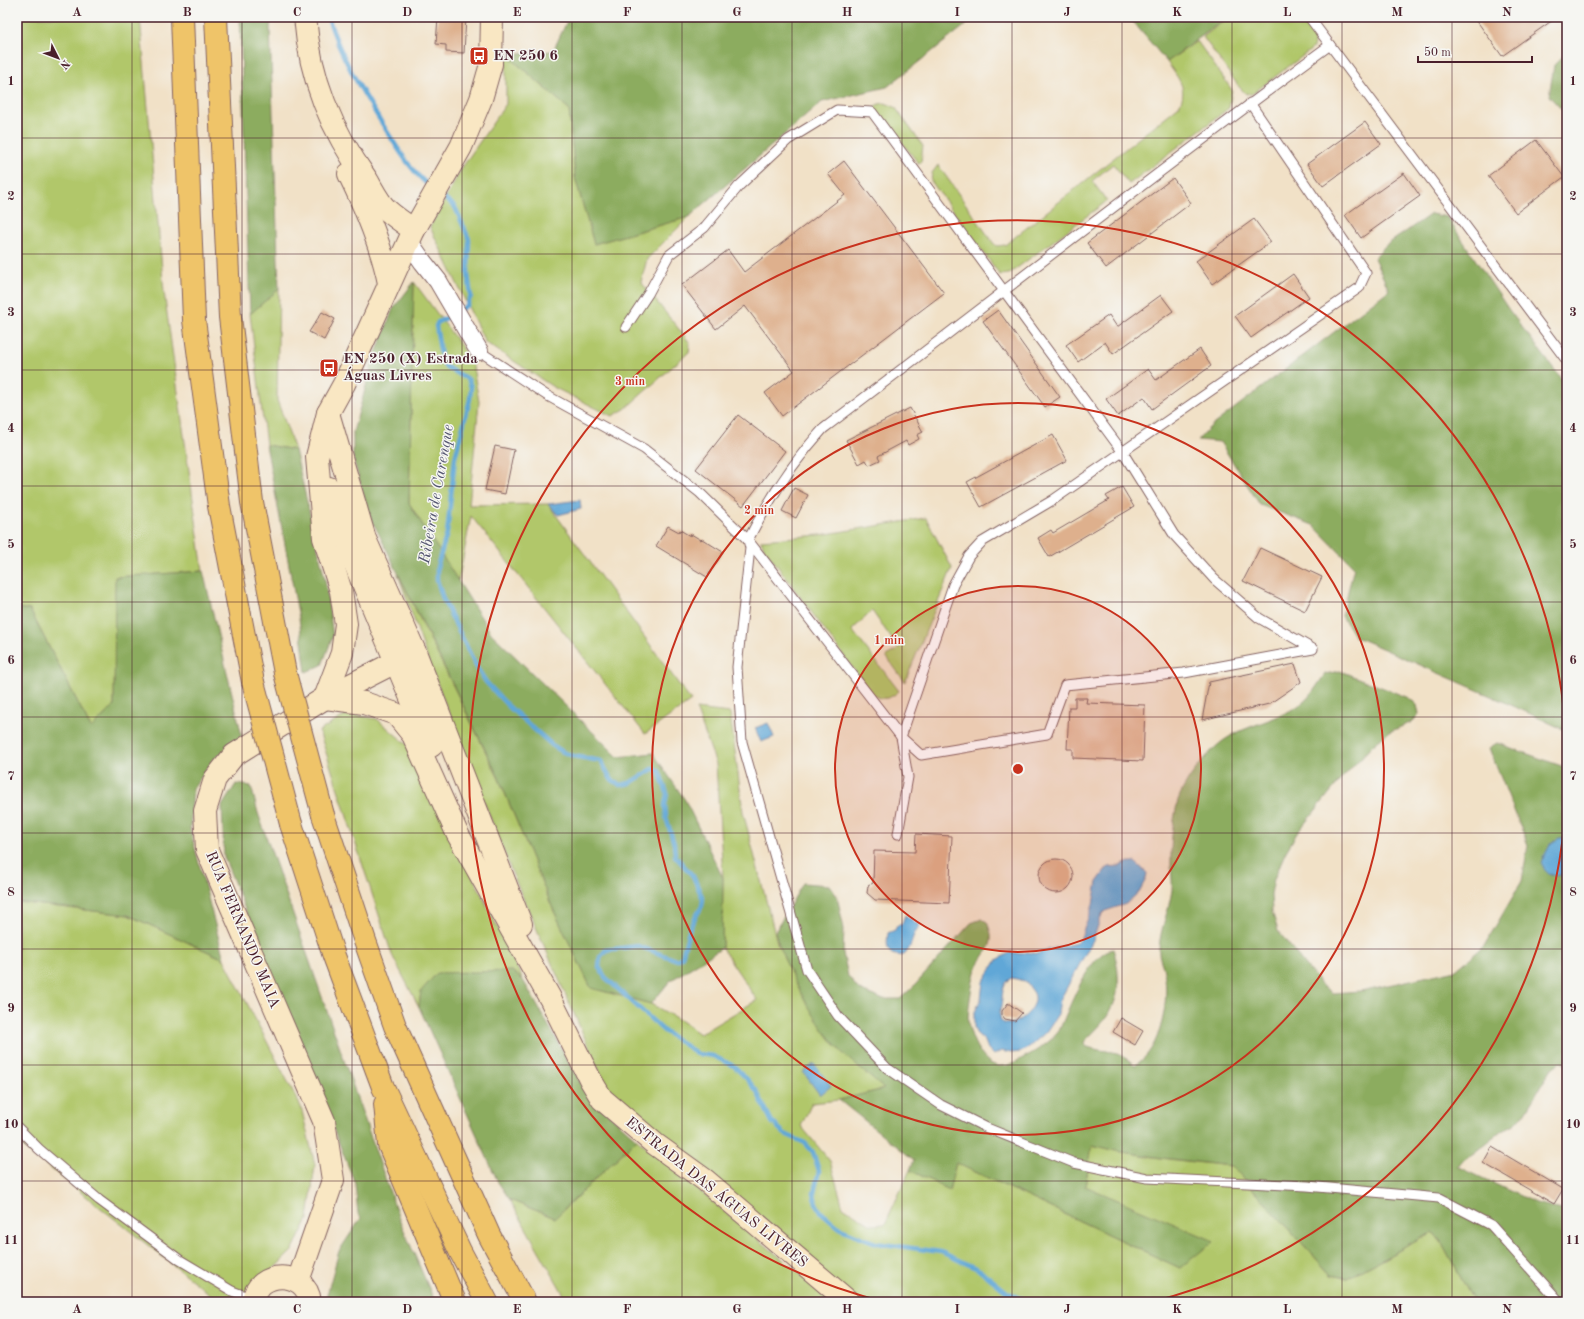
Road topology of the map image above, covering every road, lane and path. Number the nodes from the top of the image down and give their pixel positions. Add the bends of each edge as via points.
1 (182, 17) edge
2 (216, 17) edge
3 (305, 17) edge
4 (492, 17) edge
5 (1309, 17) edge
6 (1330, 45) junction
7 (316, 82) junction
8 (1250, 103) junction
9 (375, 233) junction
10 (410, 241) junction
11 (389, 283) junction
12 (1005, 291) junction
13 (626, 328) dead end
14 (479, 351) joint
15 (1567, 361) edge
16 (328, 413) junction
17 (1122, 451) junction
18 (748, 540) junction
19 (415, 652) junction
20 (395, 661) junction
21 (325, 698) junction
22 (901, 737) junction
23 (898, 834) dead end
24 (502, 912) junction
25 (550, 998) junction
26 (383, 1087) junction
27 (17, 1127) edge
28 (298, 1282) junction
29 (253, 1300) edge
30 (310, 1302) edge
31 (455, 1302) edge
32 (487, 1302) edge
33 (525, 1302) edge
34 (849, 1302) edge
35 (1560, 1302) edge

1 - 26 highway, bridge via 194,320 219,506 254,682 291,824 334,956
2 - 33 highway, bridge via 230,318 252,502 285,673 323,815 395,1026 489,1235
3 - 7 main road via 306,35
4 - 10 main road via 491,64 481,99 461,147
5 - 6 lane
6 - 8 lane
6 - 15 lane
7 - 9 main road via 332,134
7 - 10 main road via 336,129 361,173
8 - 12 lane
8 - 17 lane via 1366,273 1358,288
9 - 10 main road
9 - 11 main road
10 - 11 main road
10 - 14 street via 438,281
11 - 16 main road via 344,384
12 - 13 lane via 872,112 837,110 788,140 739,186 704,228 669,255
12 - 17 lane
12 - 18 lane via 823,429 779,483
14 - 18 lane via 546,395 644,449 700,493
16 - 19 main road via 365,539
16 - 20 main road via 326,468 331,496 345,540
16 - 21 main road via 317,457 324,538 342,591 346,624 342,654
17 - 22 lane via 1053,500 982,542 969,556 953,585
17 - 22 lane via 1174,535 1214,579 1259,618 1313,649 1184,673 1065,685 1047,734 921,755
18 - 22 lane
18 - 35 lane via 750,548 737,667 742,742 807,970 838,1016 887,1068 948,1108 987,1128 1074,1163 1147,1178 1307,1186 1438,1198 1491,1225
19 - 20 main road, RUA FERNANDO MAIA
19 - 25 main road
20 - 21 main road, RUA FERNANDO MAIA
20 - 24 main road
21 - 24 main road via 364,703 396,714 413,735 457,833
21 - 28 main road, RUA FERNANDO MAIA via 234,755 215,779 205,811 207,850 324,1121 333,1180
22 - 23 lane via 908,777
24 - 25 main road
25 - 34 main road, ESTRADA DAS ÁGUAS LIVRES via 602,1099 705,1180
26 - 31 highway via 389,1145
26 - 32 highway via 460,1251
27 - 29 lane via 45,1154 124,1219 180,1260 232,1291
28 - 29 main road via 290,1277 271,1278 256,1290
28 - 30 main road via 305,1289

